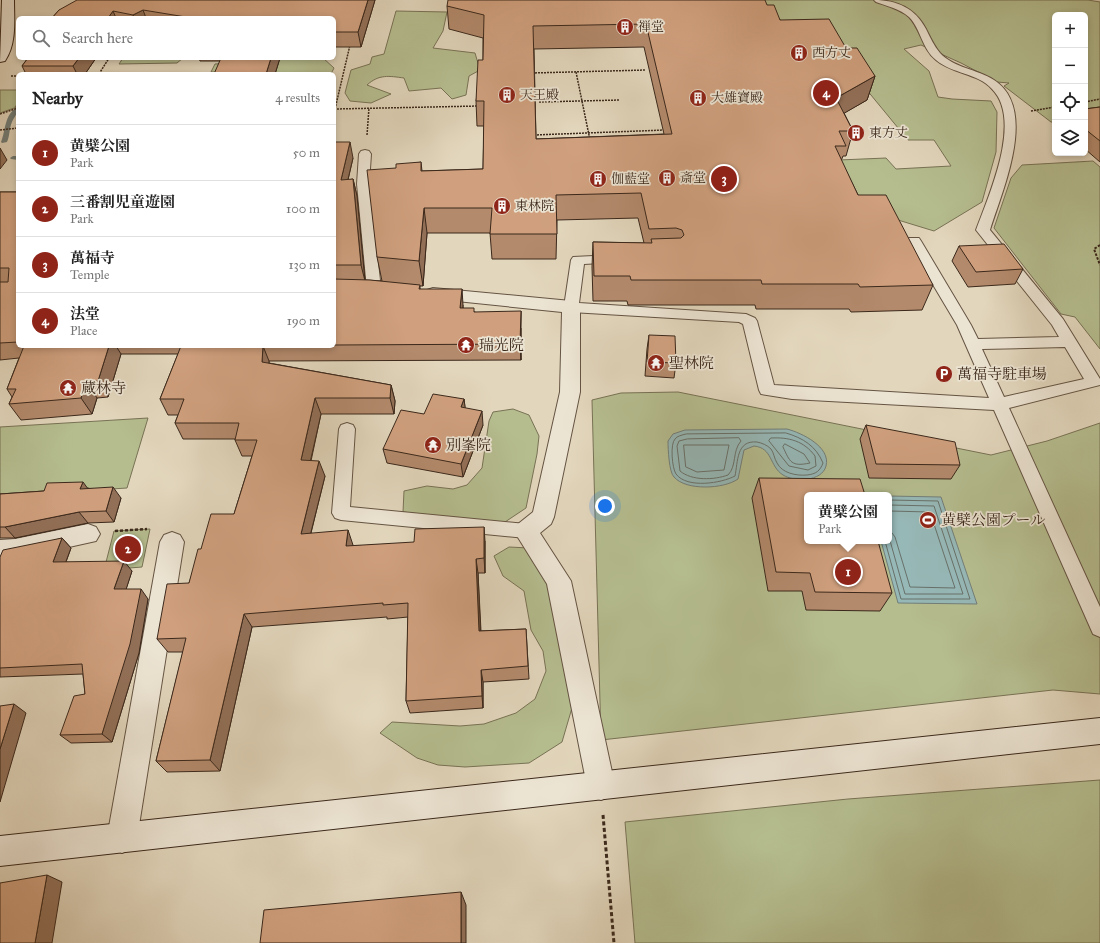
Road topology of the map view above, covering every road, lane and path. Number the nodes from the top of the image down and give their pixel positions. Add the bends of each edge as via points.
1 (8, 0) edge
2 (879, 0) edge
3 (4, 32) edge
4 (350, 45) edge
5 (0, 58) edge
6 (108, 60) edge
7 (646, 70) dead end
8 (100, 72) edge
9 (576, 72) junction
10 (530, 73) edge
11 (1100, 99) edge
12 (619, 100) dead end
13 (582, 101) junction
14 (1088, 101) edge
15 (539, 102) dead end
16 (336, 104) edge
17 (479, 106) edge
18 (1052, 107) edge
19 (369, 108) junction
20 (16, 109) edge
21 (336, 109) edge
22 (0, 114) edge
23 (1011, 114) junction
24 (16, 128) edge
25 (0, 130) edge
26 (668, 130) edge
27 (588, 133) junction
28 (533, 136) edge
29 (591, 146) edge
30 (364, 154) joint
31 (914, 241) dead end
32 (1100, 244) edge
33 (625, 259) edge
34 (1100, 265) edge
35 (351, 288) edge
36 (382, 290) joint
37 (414, 293) edge
38 (571, 307) junction
39 (1069, 342) junction
40 (972, 344) junction
41 (999, 404) junction
42 (347, 429) dead end
43 (526, 531) junction
44 (88, 534) joint
45 (172, 542) joint
46 (0, 550) edge
47 (1100, 628) edge
48 (1100, 731) edge
49 (601, 786) junction
50 (603, 814) dead end
51 (122, 838) junction
52 (0, 851) edge
53 (614, 943) edge

1 - 3 street
2 - 23 lane via 897,6 913,16 932,51 941,60 983,78 996,87
3 - 5 street via 6,45
4 - 16 path
6 - 8 path
7 - 9 path
9 - 10 path
9 - 13 path
11 - 14 path
12 - 13 path
13 - 15 path
13 - 27 path
17 - 19 path
18 - 23 path
19 - 21 path
19 - 30 path
20 - 22 path
23 - 39 lane via 1007,156 982,230 1058,322
24 - 25 path
26 - 27 path
27 - 28 path
27 - 29 path
30 - 36 lane via 364,184
31 - 40 lane via 964,325
32 - 34 path via 1094,249
33 - 38 lane via 578,260
35 - 36 street
37 - 38 street
38 - 41 lane via 741,317 750,321 767,390
38 - 43 street via 570,392 543,517
39 - 40 lane
39 - 41 lane via 1094,382
40 - 41 lane
41 - 47 lane
42 - 43 lane via 341,513
43 - 49 street via 559,581
44 - 45 path via 150,529
44 - 46 street
45 - 51 street
48 - 49 street
49 - 51 street
50 - 53 path
51 - 52 street

